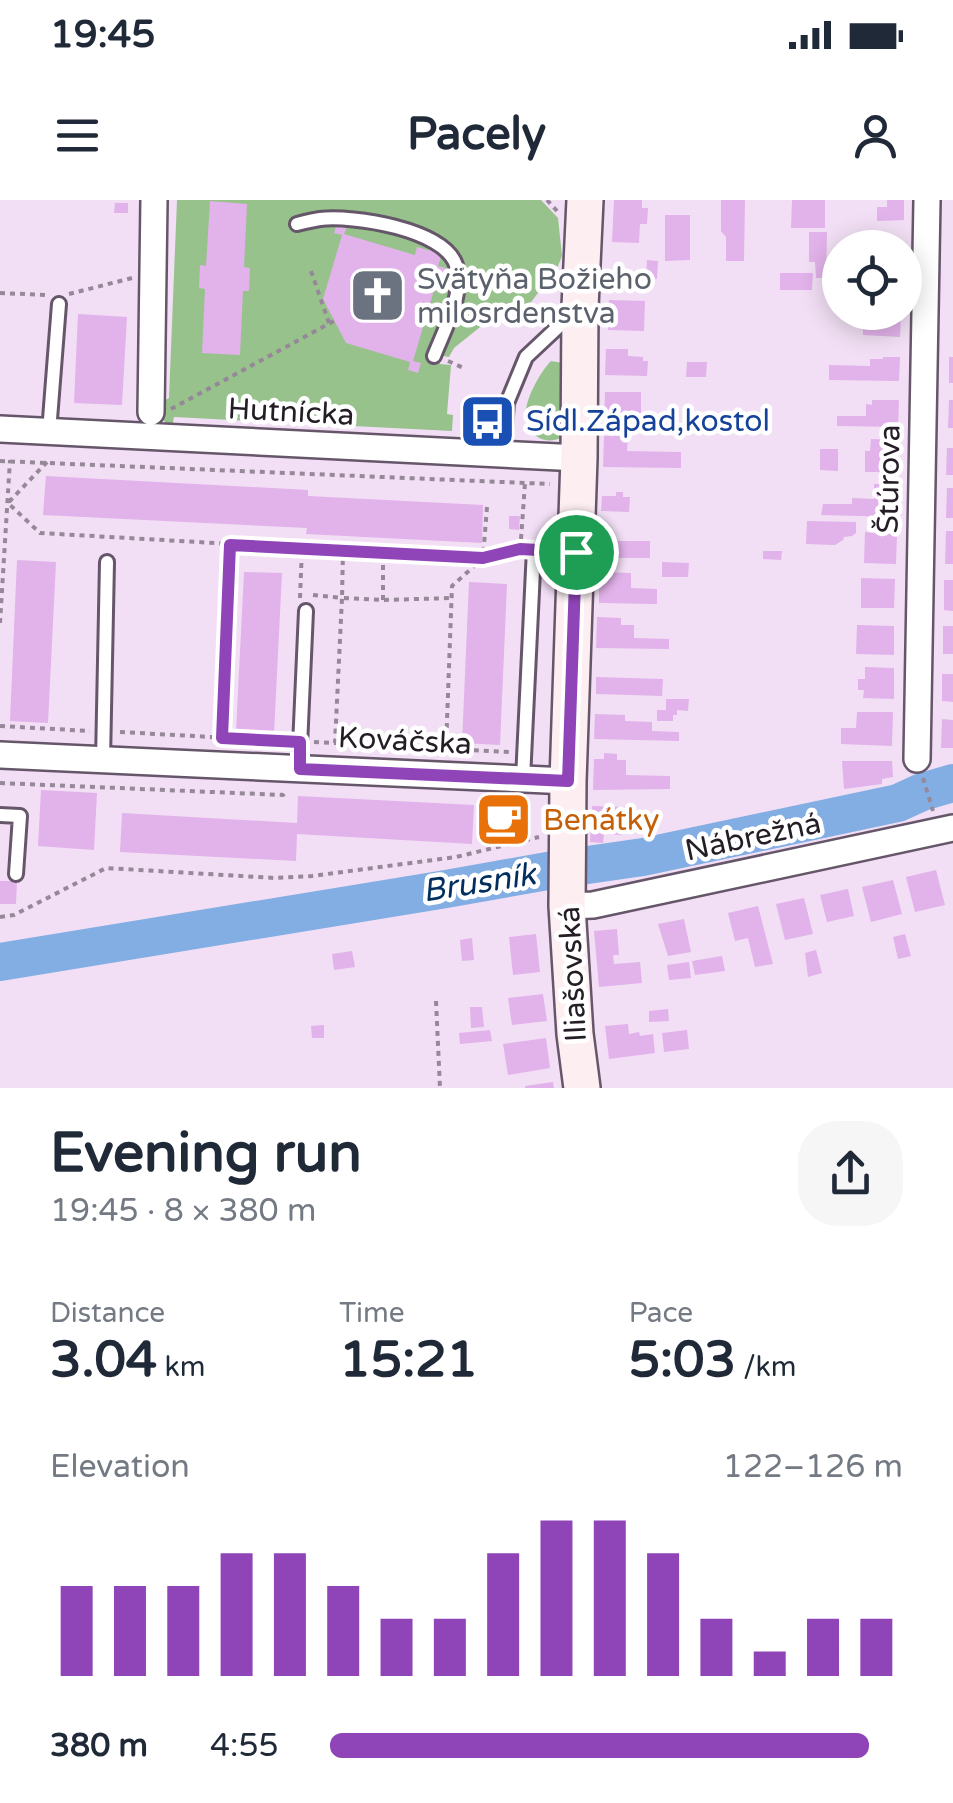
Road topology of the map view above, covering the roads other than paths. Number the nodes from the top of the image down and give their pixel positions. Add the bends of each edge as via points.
1 (154, 200) edge
2 (926, 200) edge
3 (573, 208) edge
4 (297, 224) dead end
5 (60, 300) road end
6 (580, 307) junction
7 (434, 356) dead end
8 (159, 411) road end
9 (0, 429) edge
10 (50, 432) junction
11 (503, 455) junction
12 (568, 471) junction
13 (576, 552) junction
14 (106, 562) dead end
15 (306, 612) dead end
16 (0, 755) edge
17 (917, 759) road end
18 (103, 760) junction
19 (296, 775) junction
20 (523, 779) junction
21 (568, 781) junction
22 (0, 815) edge
23 (944, 821) edge
24 (16, 874) dead end
25 (567, 900) junction
26 (582, 1088) edge

1 - 8 street
2 - 17 street, Štúrova
3 - 6 street, Iliašovská
4 - 7 lane via 381,224 429,238 444,250 456,264 457,288
5 - 10 lane
6 - 11 lane via 526,357 508,404
6 - 12 street, Iliašovská
9 - 10 street, Hutnícka
10 - 11 street, Hutnícka
11 - 12 street, Hutnícka
12 - 13 street, Iliašovská
13 - 20 lane via 534,549
13 - 21 street, Iliašovská
14 - 18 lane
15 - 19 lane
16 - 18 street, Kováčska
18 - 19 street, Kováčska
19 - 20 street, Kováčska
20 - 21 street, Kováčska
21 - 25 street, Iliašovská via 560,837
22 - 24 lane via 20,816
23 - 25 street, Nábrežná via 594,904
25 - 26 street, Iliašovská

